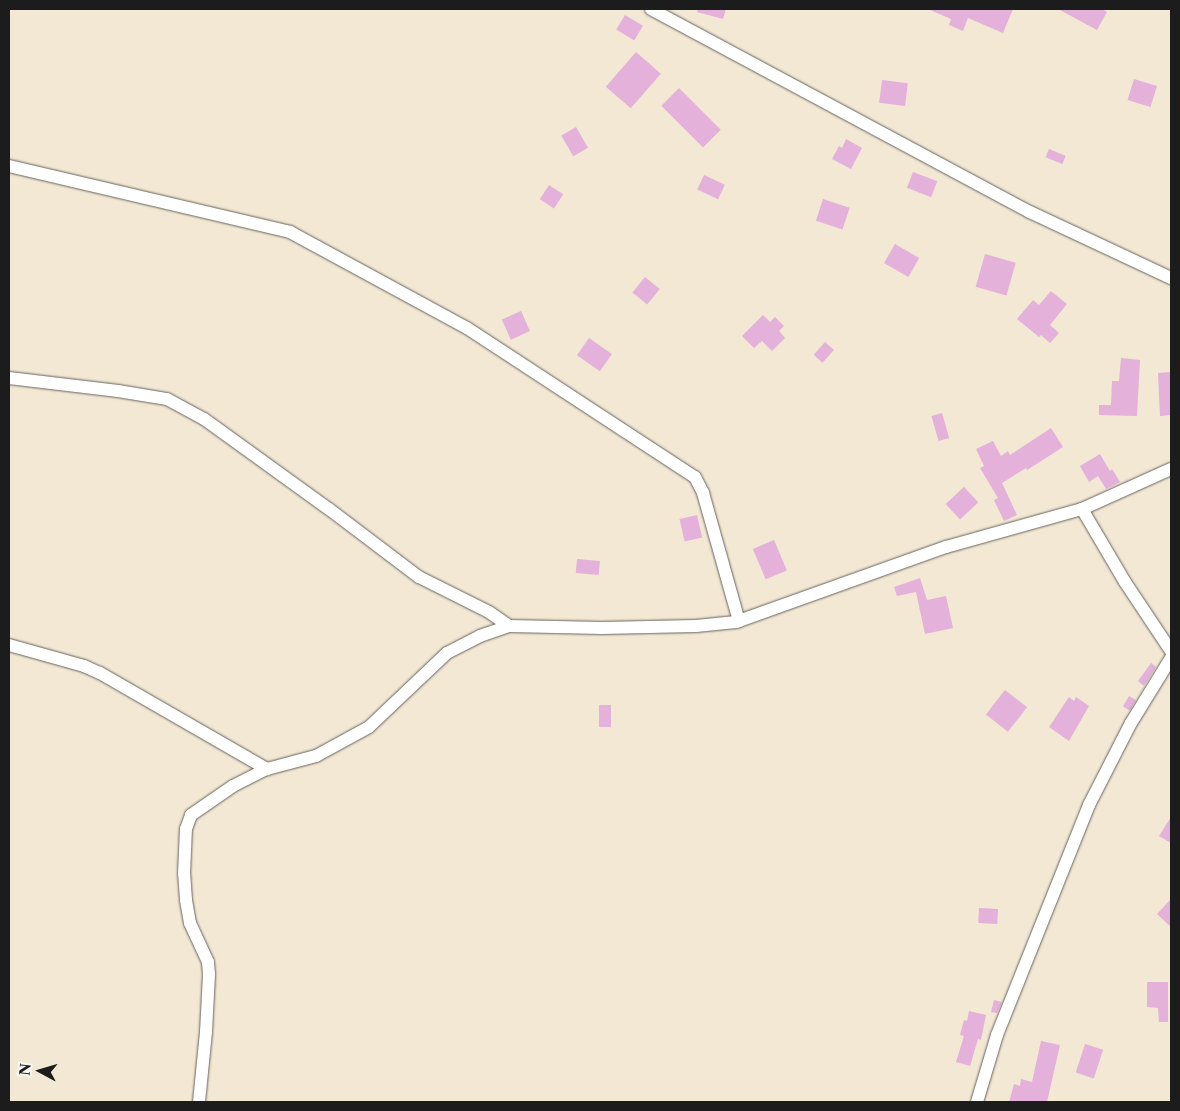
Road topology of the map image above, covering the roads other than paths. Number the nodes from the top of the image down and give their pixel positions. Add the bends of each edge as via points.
1 (651, 9) edge
2 (9, 166) edge
3 (1171, 278) edge
4 (9, 378) edge
5 (1171, 469) edge
6 (1082, 509) junction
7 (739, 621) junction
8 (508, 626) junction
9 (9, 645) edge
10 (1171, 651) edge
11 (1171, 658) edge
12 (267, 770) junction
13 (199, 1102) edge
14 (977, 1102) edge

1 - 3 street via 1030,212
2 - 7 street via 290,232 467,328 694,476 703,493
4 - 8 street via 167,399 204,419 419,577 489,612
5 - 6 street
6 - 7 street via 946,547
6 - 10 street via 1124,582
7 - 8 street via 718,625 602,628
8 - 12 street via 447,653 369,727 316,756
9 - 12 street via 100,673
11 - 14 street via 1131,723 1089,805 996,1035
12 - 13 street via 233,786 191,815 188,821 184,874 186,900 190,923 208,962 209,974

